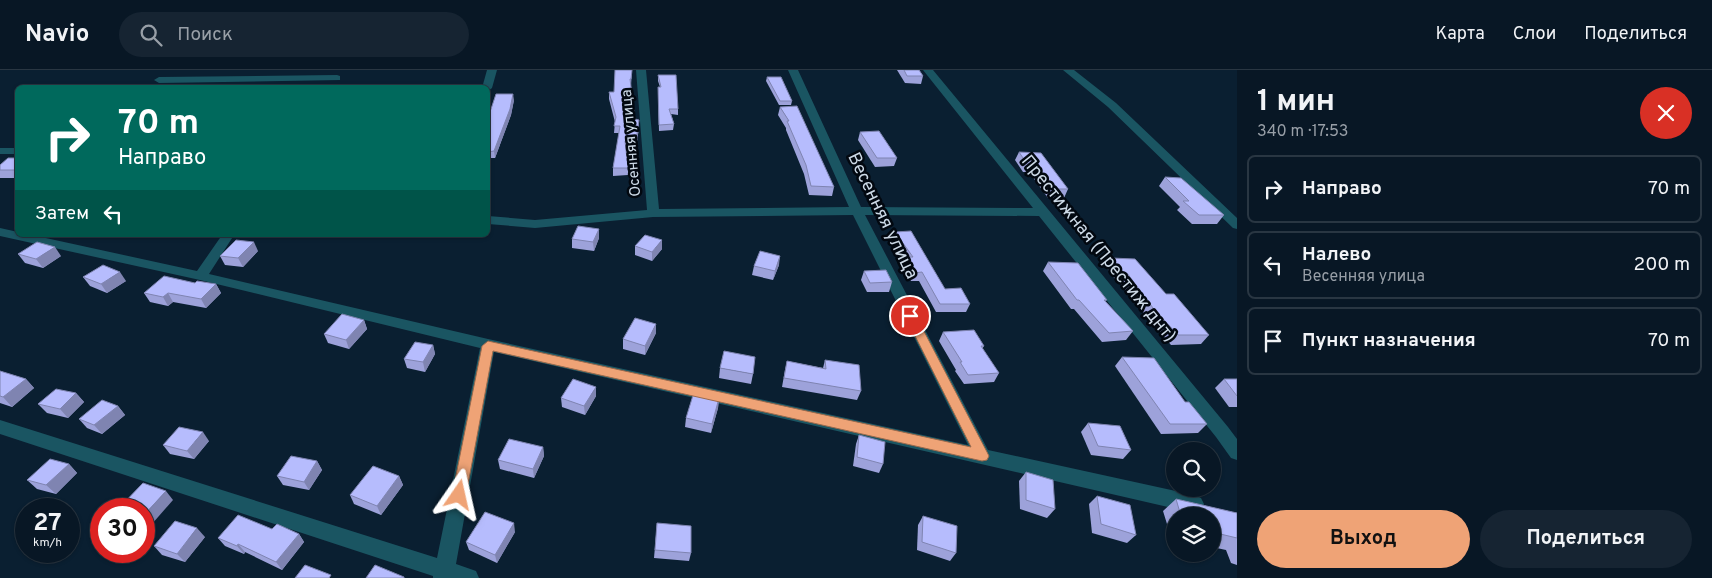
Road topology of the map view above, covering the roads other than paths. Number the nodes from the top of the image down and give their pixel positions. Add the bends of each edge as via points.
1 (343, 70) edge
2 (492, 70) edge
3 (641, 70) edge
4 (793, 70) edge
5 (928, 70) edge
6 (1068, 70) edge
7 (337, 78) junction
8 (159, 80) dead end
9 (333, 85) edge
10 (488, 85) edge
11 (0, 151) edge
12 (15, 151) edge
13 (857, 211) junction
14 (1043, 212) junction
15 (653, 213) junction
16 (490, 220) edge
17 (1237, 225) edge
18 (0, 232) edge
19 (15, 235) edge
20 (23, 237) edge
21 (227, 237) edge
22 (200, 276) junction
23 (488, 346) junction
24 (0, 427) edge
25 (1230, 432) edge
26 (1237, 453) edge
27 (982, 456) junction
28 (1209, 507) edge
29 (444, 574) edge
30 (469, 578) edge

1 - 7 street
2 - 10 street
3 - 15 street, Осенняя улица
4 - 13 street, Весенняя улица
5 - 14 street, Престижная (Престиж днт)
6 - 17 street via 1112,105
7 - 8 street
7 - 9 street
11 - 12 street
13 - 14 street
13 - 15 street
13 - 27 street, Весенняя улица
14 - 25 street, Престижная (Престиж днт)
15 - 16 street via 535,224
18 - 19 street
20 - 22 street
21 - 22 street
22 - 23 street
23 - 27 street
23 - 29 street
24 - 29 street
25 - 26 street, Престижная (Престиж днт)
27 - 28 street
29 - 30 street

